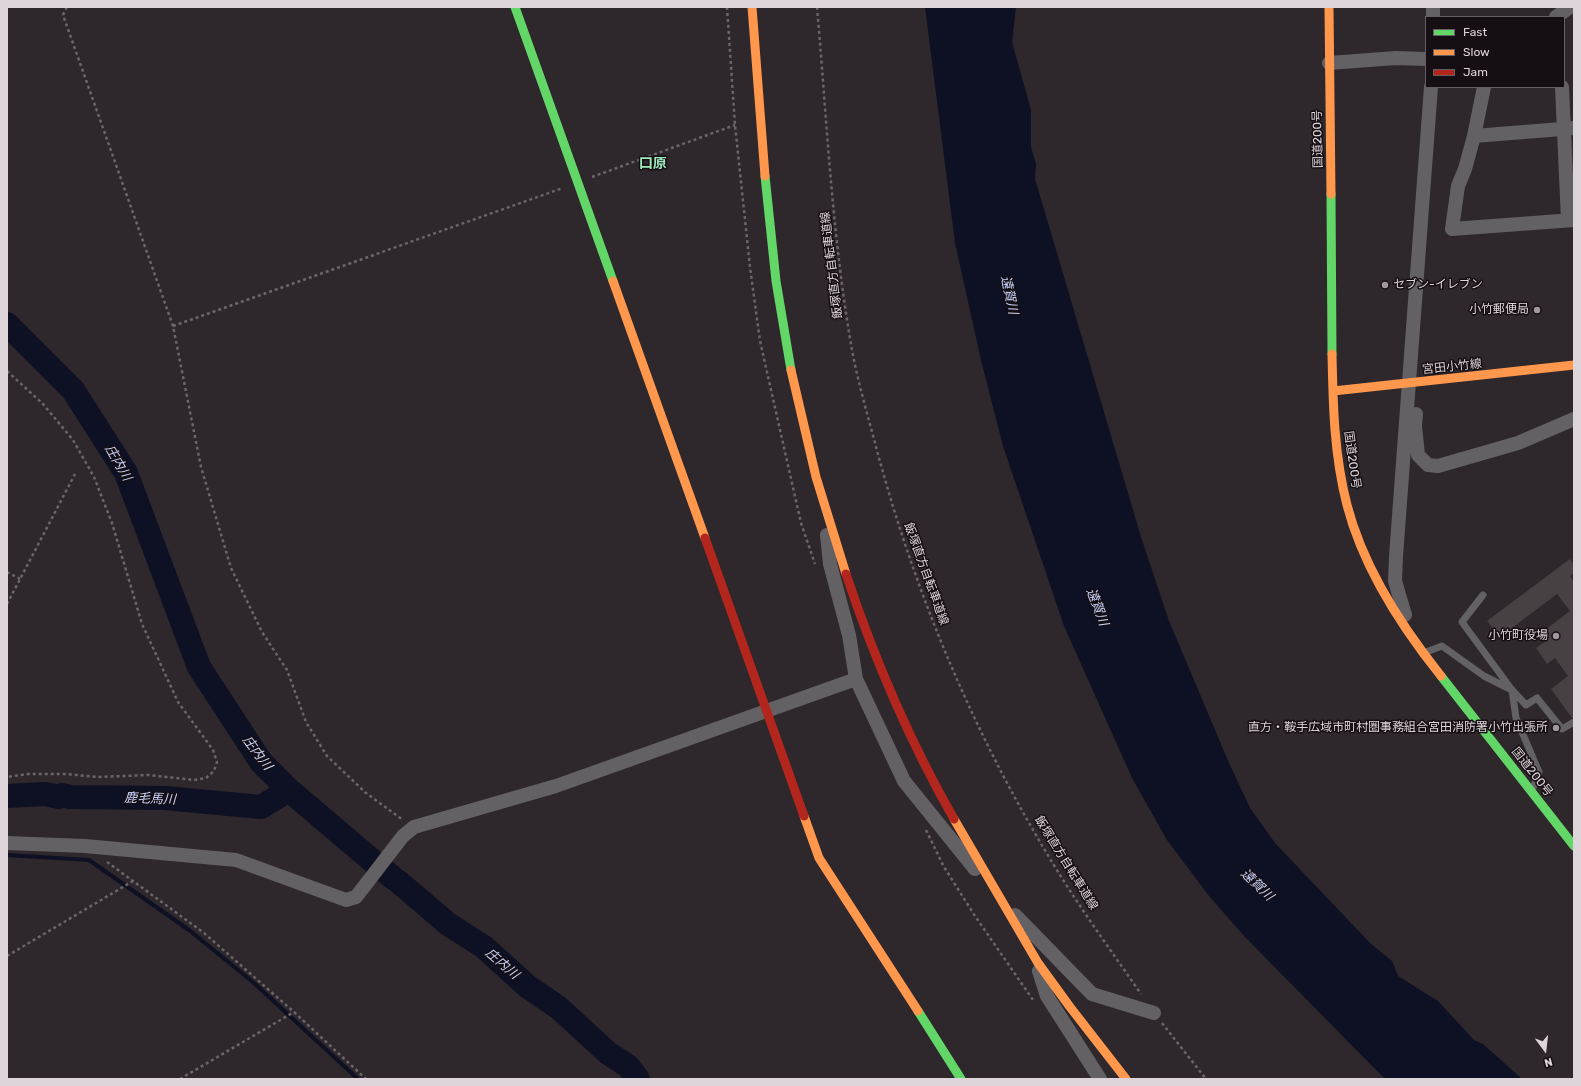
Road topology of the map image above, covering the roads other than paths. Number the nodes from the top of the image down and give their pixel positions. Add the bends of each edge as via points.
1 (515, 7) edge
2 (752, 7) edge
3 (1329, 7) edge
4 (1570, 7) edge
5 (1558, 16) edge
6 (1425, 59) edge
7 (1329, 63) junction
8 (1431, 88) edge
9 (1484, 88) edge
10 (1562, 88) edge
11 (1569, 129) edge
12 (1474, 136) junction
13 (1571, 220) edge
14 (1574, 365) edge
15 (1412, 383) junction
16 (1333, 391) junction
17 (1574, 419) edge
18 (826, 513) junction
19 (1483, 595) dead end
20 (1412, 636) junction
21 (1424, 653) junction
22 (856, 679) junction
23 (1512, 690) junction
24 (766, 711) junction
25 (1574, 722) edge
26 (1532, 792) junction
27 (7, 843) edge
28 (1574, 846) edge
29 (1001, 901) junction
30 (1038, 962) junction
31 (1154, 1013) road end
32 (961, 1079) edge
33 (1100, 1079) edge
34 (1126, 1079) edge

1 - 24 main road
2 - 18 main road via 772,251 791,371
3 - 7 main road, 国道200号
4 - 5 street
6 - 7 street via 1396,58
7 - 16 main road, 国道200号
8 - 15 street
9 - 12 street
10 - 11 street
11 - 12 street
11 - 13 street
12 - 13 street via 1466,169 1458,186 1452,229
14 - 15 main road, 宮田小竹線
15 - 16 main road, 宮田小竹線
15 - 17 street via 1417,402 1415,426 1418,455 1428,465 1438,466 1518,443
15 - 20 street via 1395,581
16 - 20 main road, 国道200号 via 1337,455 1347,506 1372,570 1386,597
18 - 22 street via 830,564 849,635
18 - 29 main road via 872,648 898,708 934,784
19 - 23 lane via 1462,622
20 - 21 main road, 国道200号
21 - 23 lane via 1442,646 1484,676
21 - 26 main road, 国道200号
22 - 24 street
22 - 29 street via 904,781
23 - 25 lane via 1526,705 1537,698 1562,729
23 - 26 lane via 1516,718 1539,772
24 - 27 street via 556,786 414,827 402,836 356,897 346,900 236,860 92,847
24 - 32 main road via 819,858
26 - 28 main road, 国道200号
29 - 30 main road
29 - 31 street via 1092,994
30 - 33 street via 1047,996
30 - 34 main road

